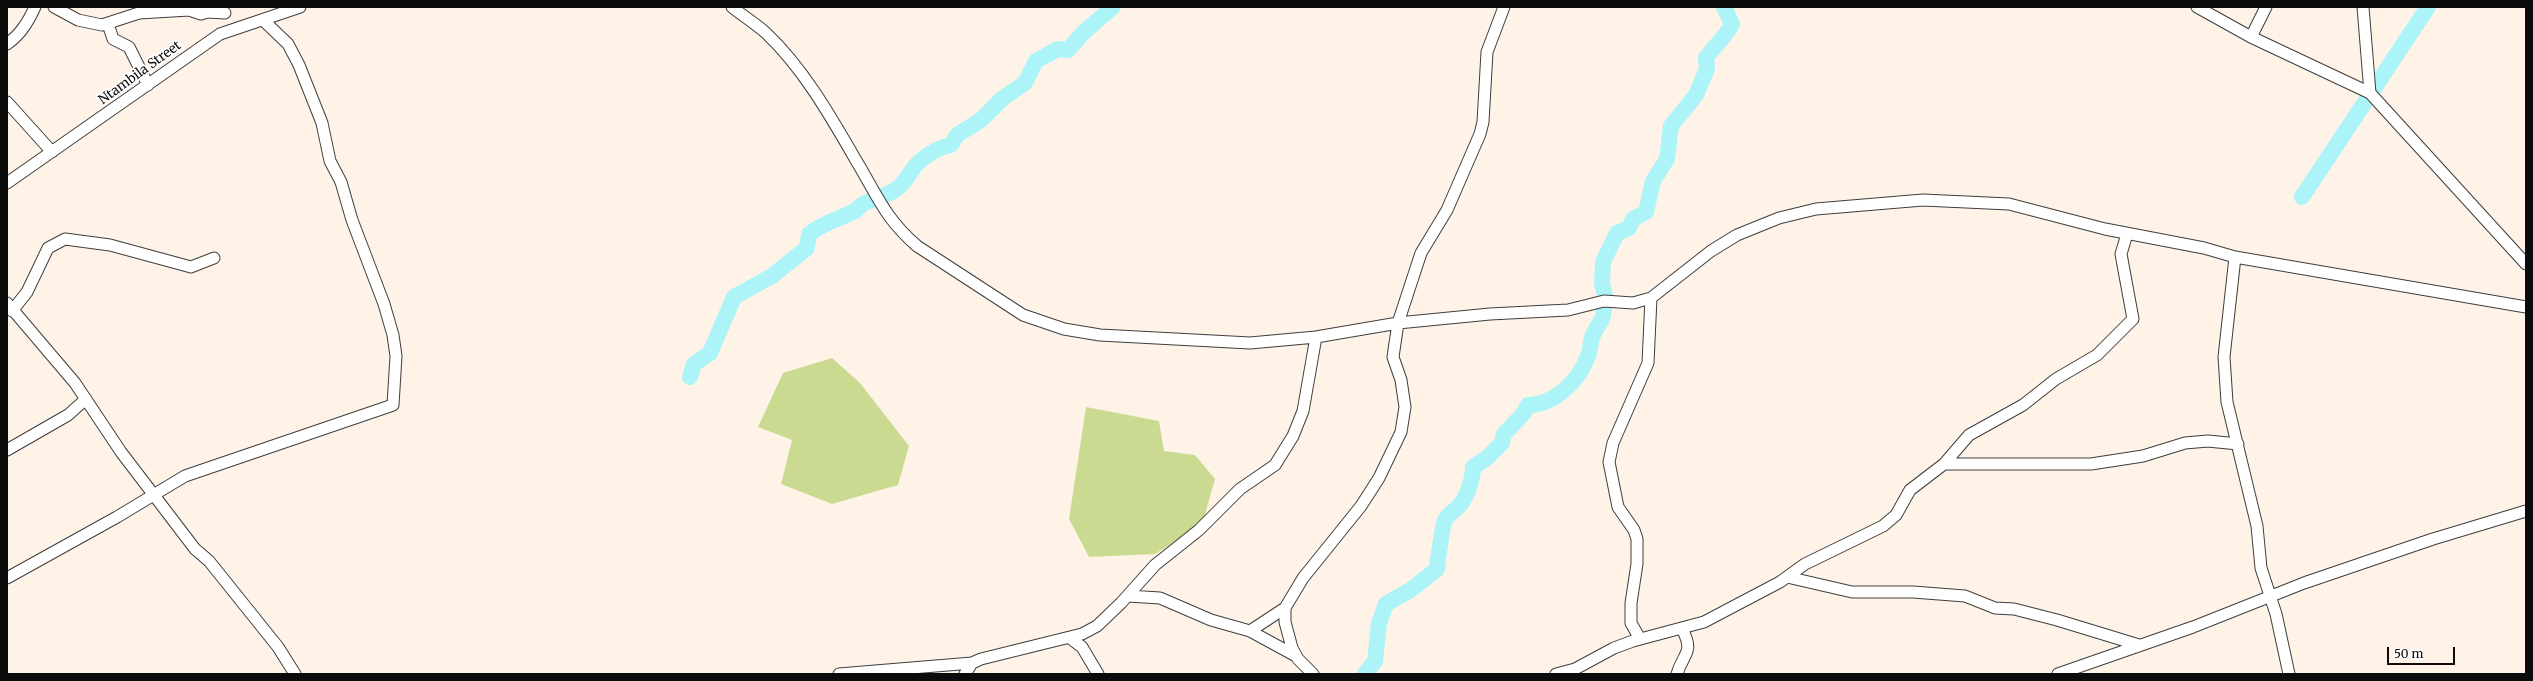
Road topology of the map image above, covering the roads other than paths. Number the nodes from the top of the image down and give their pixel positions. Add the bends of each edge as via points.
1 (35, 7) edge
2 (54, 7) edge
3 (300, 7) edge
4 (732, 7) edge
5 (1504, 7) edge
6 (2197, 7) edge
7 (2266, 7) edge
8 (2363, 7) edge
9 (226, 10) edge
10 (263, 20) junction
11 (108, 24) junction
12 (220, 34) junction
13 (2251, 37) junction
14 (7, 44) edge
15 (148, 85) junction
16 (2370, 93) junction
17 (7, 102) edge
18 (52, 152) junction
19 (7, 183) edge
20 (2127, 234) junction
21 (2235, 257) junction
22 (214, 258) dead end
23 (2526, 264) edge
24 (1651, 298) junction
25 (10, 307) edge
26 (2526, 307) edge
27 (1398, 323) junction
28 (1316, 337) junction
29 (86, 399) junction
30 (2238, 444) junction
31 (7, 450) edge
32 (1944, 464) junction
33 (154, 494) junction
34 (2526, 512) edge
35 (1787, 577) junction
36 (7, 578) edge
37 (1128, 596) junction
38 (2269, 596) junction
39 (1285, 608) junction
40 (1682, 630) junction
41 (1250, 631) junction
42 (1070, 638) junction
43 (1640, 639) junction
44 (2139, 645) junction
45 (1296, 656) junction
46 (972, 663) junction
47 (295, 674) edge
48 (839, 674) edge
49 (965, 674) edge
50 (1098, 674) edge
51 (1312, 674) edge
52 (1556, 674) edge
53 (1677, 674) edge
54 (2058, 674) edge
55 (2289, 674) edge

1 - 14 street via 27,24 16,38
2 - 11 street via 78,20
3 - 10 street, Ntambila Street
4 - 28 street via 765,32 802,74 857,161 876,200 905,236 1023,315 1064,329 1100,335 1229,343
5 - 27 street via 1487,52 1480,134 1447,210 1421,253
6 - 13 street
7 - 13 street
8 - 16 street
9 - 11 street via 201,14 189,10 139,13 115,19
9 - 12 street
10 - 12 street, Ntambila Street
10 - 33 street via 288,44 299,65 322,123 330,161 341,182 352,220 384,304 396,356 393,405 185,476
11 - 15 street via 113,39 129,47
12 - 15 street, Ntambila Street
13 - 16 street
15 - 18 street, Ntambila Street
16 - 23 street
17 - 18 street
18 - 19 street, Ntambila Street
20 - 21 street via 2204,248
20 - 24 street via 2009,204 1923,200 1816,209 1779,218 1738,235 1695,262
20 - 32 street via 2121,254 2134,319 2097,355 2056,379 2022,405 1969,435
21 - 26 street
21 - 30 street via 2225,347 2225,382 2227,402
22 - 25 street via 191,267 110,245 65,239 48,248 28,292
24 - 27 street via 1633,303 1604,301 1568,310
24 - 43 street via 1648,363 1613,443 1609,462 1618,507 1634,530 1637,539 1631,623
25 - 29 street
27 - 28 street
27 - 39 street via 1393,357 1401,380 1405,407 1401,432 1379,478 1361,506 1303,578
28 - 37 street via 1303,411 1294,436 1281,458 1240,489 1199,530 1145,574
29 - 31 street via 68,415
29 - 33 street
30 - 32 street via 2208,441 2185,444 2143,456 2092,464
30 - 38 street via 2257,526 2261,568
32 - 35 street via 1910,490 1890,521 1805,564
33 - 36 street
33 - 47 street via 195,549 209,561 278,647
34 - 38 street via 2433,539
35 - 40 street via 1731,609
35 - 44 street via 1852,592 1913,592 1965,596 1995,608 2014,609
37 - 41 street via 1160,598 1211,620
37 - 42 street via 1097,626
38 - 44 street via 2193,627
38 - 55 street via 2276,614
39 - 41 street
39 - 45 street via 1285,622
40 - 43 street
40 - 53 street via 1690,649
41 - 45 street
42 - 46 street
42 - 50 street via 1082,648
43 - 52 street via 1614,648 1575,669
44 - 54 street
45 - 51 street
46 - 48 street
46 - 49 street

